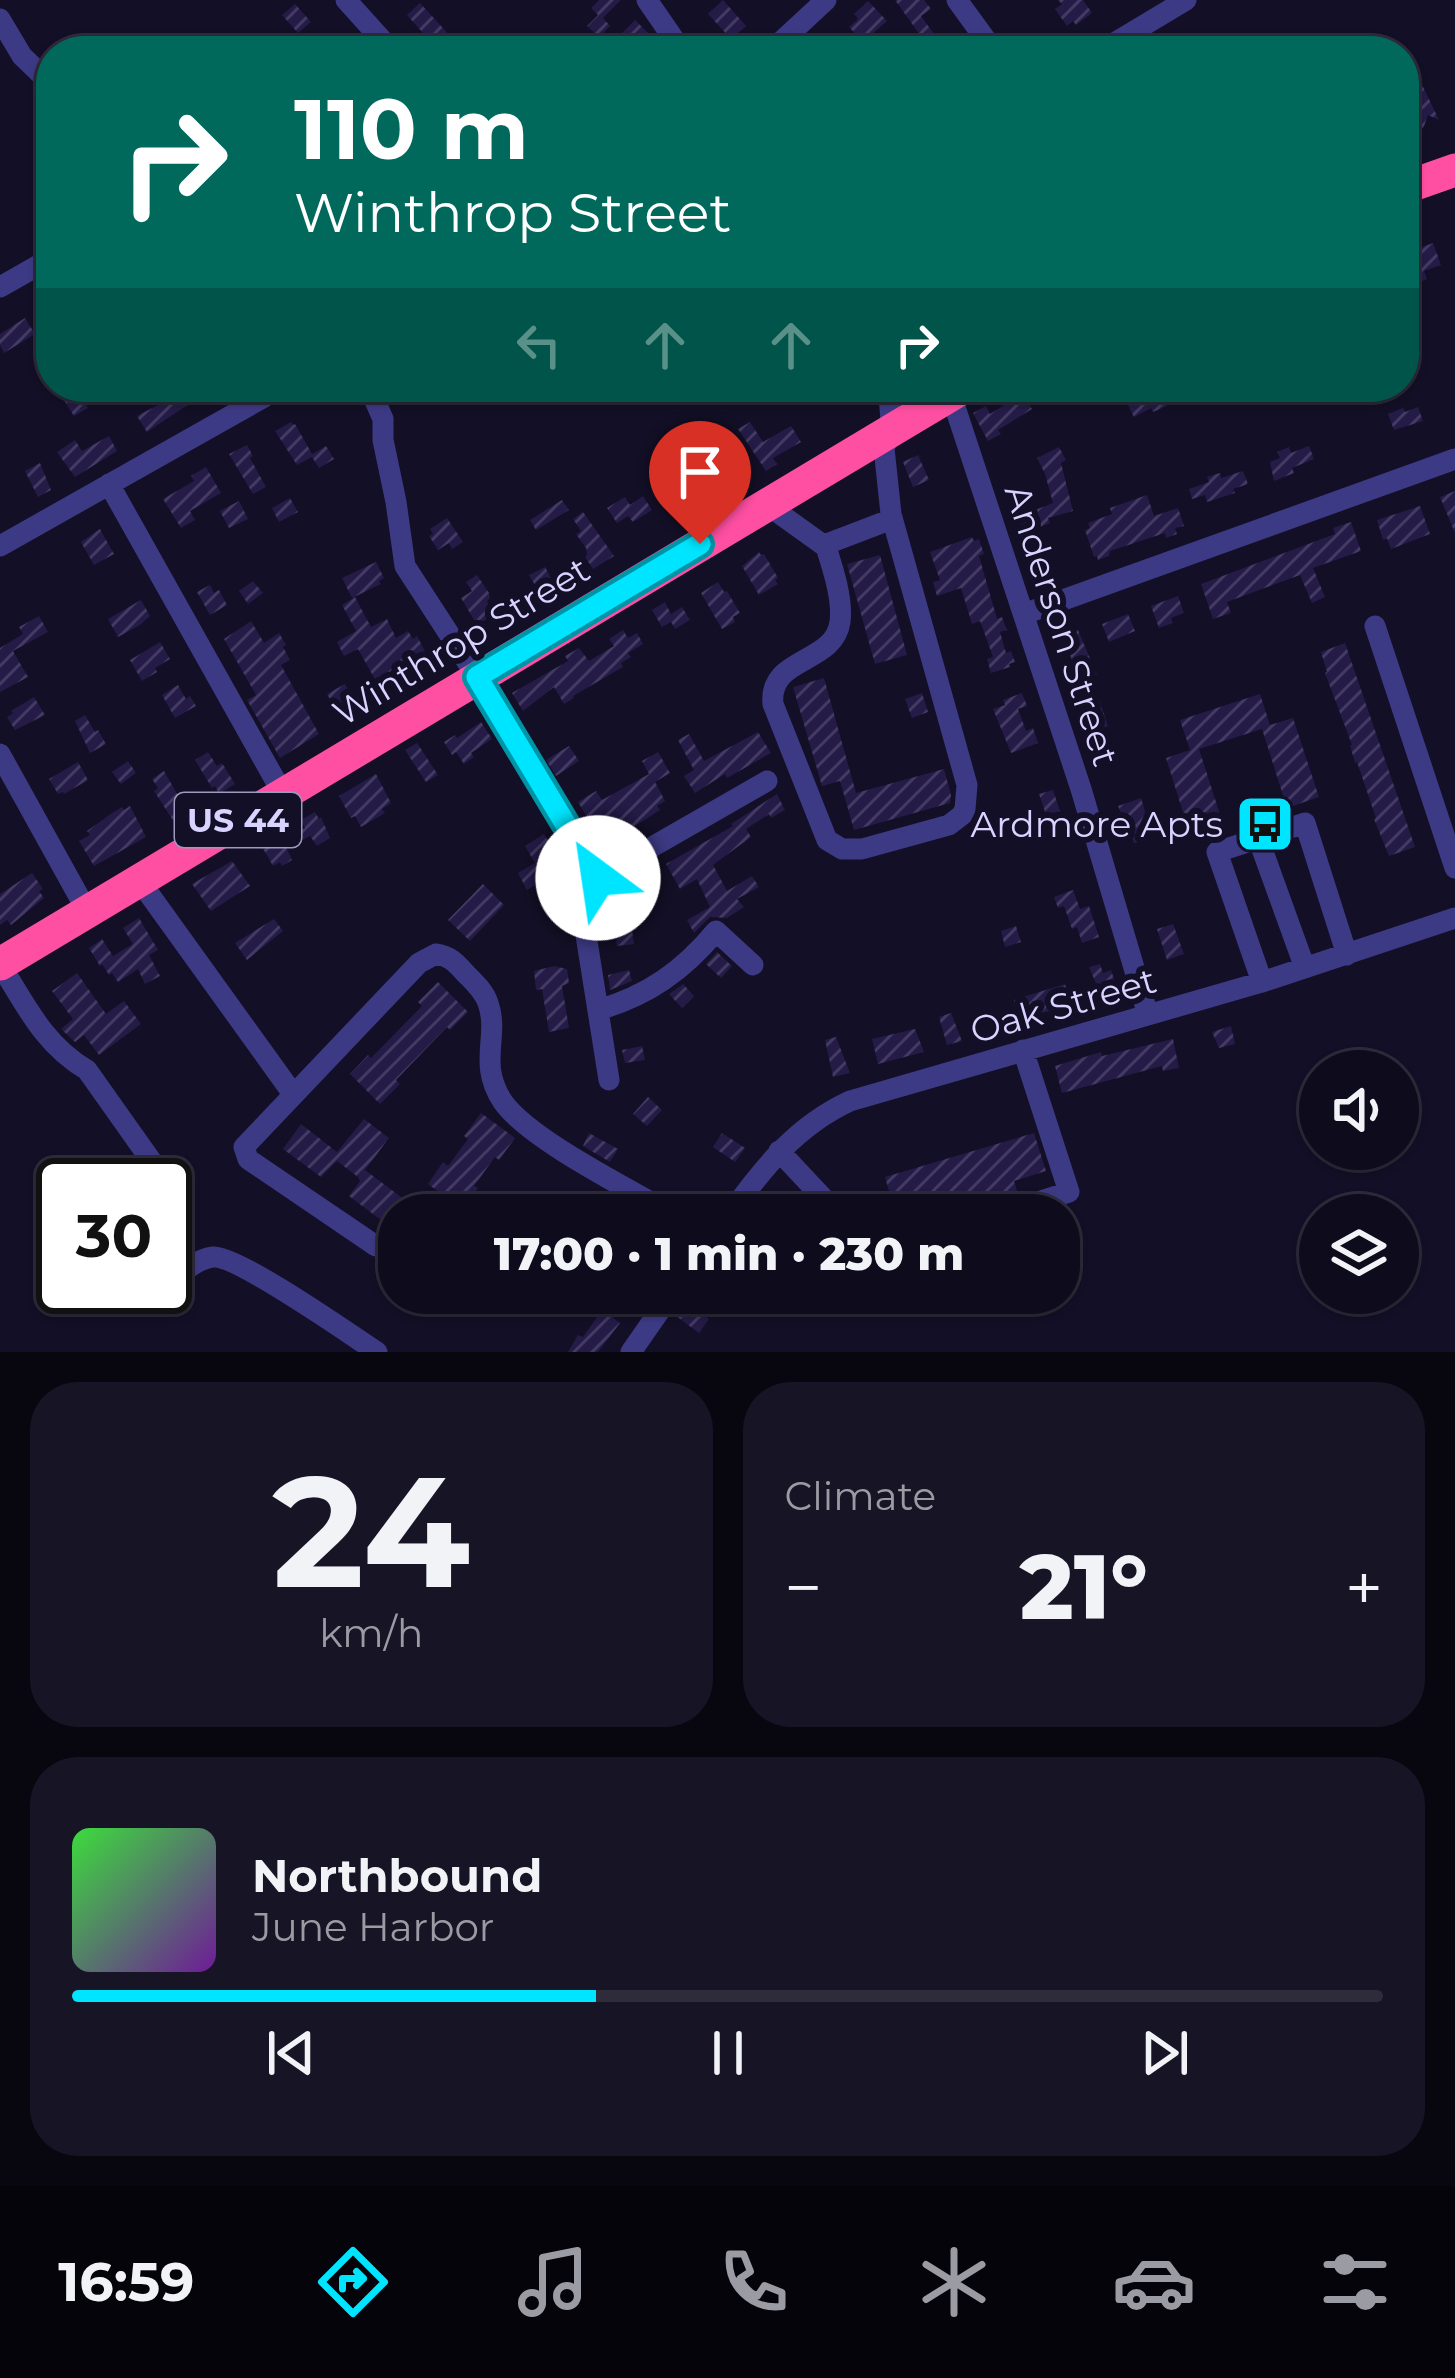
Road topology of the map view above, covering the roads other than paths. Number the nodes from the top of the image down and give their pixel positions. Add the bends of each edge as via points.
1 (346, 0) edge
2 (647, 0) edge
3 (826, 0) edge
4 (957, 0) edge
5 (1186, 0) edge
6 (0, 19) edge
7 (378, 36) edge
8 (672, 36) edge
9 (787, 36) edge
10 (983, 36) edge
11 (1126, 36) edge
12 (36, 70) edge
13 (1455, 170) edge
14 (1419, 183) edge
15 (36, 267) edge
16 (0, 287) edge
17 (255, 402) edge
18 (378, 402) edge
19 (889, 402) edge
20 (939, 402) edge
21 (960, 402) edge
22 (892, 430) junction
23 (1455, 459) edge
24 (110, 484) junction
25 (766, 504) junction
26 (892, 519) junction
27 (824, 544) junction
28 (0, 546) edge
29 (1024, 614) junction
30 (1375, 626) dead end
31 (477, 677) junction
32 (0, 754) edge
33 (767, 781) dead end
34 (283, 794) junction
35 (1258, 838) junction
36 (1455, 868) edge
37 (598, 878) junction
38 (139, 880) junction
39 (87, 911) junction
40 (1455, 918) edge
41 (1347, 955) junction
42 (0, 964) edge
43 (753, 965) dead end
44 (1305, 968) junction
45 (1262, 982) junction
46 (598, 1010) junction
47 (1148, 1015) junction
48 (1023, 1050) junction
49 (608, 1080) dead end
50 (293, 1094) junction
51 (779, 1151) junction
52 (149, 1158) edge
53 (638, 1194) edge
54 (745, 1194) edge
55 (819, 1194) edge
56 (1063, 1194) edge
57 (378, 1246) edge
58 (192, 1266) edge
59 (657, 1314) edge
60 (377, 1352) edge
61 (631, 1352) edge

1 - 7 street
2 - 8 street
3 - 9 street
4 - 10 street
5 - 11 street
6 - 12 street
13 - 14 highway
15 - 16 street
17 - 24 street
18 - 31 street via 405,566
19 - 22 street
20 - 22 highway, Winthrop Street / US 44
21 - 29 street, Anderson Street
22 - 25 highway, Winthrop Street / US 44
22 - 26 street via 884,448
23 - 29 street
24 - 28 street
24 - 34 street
25 - 27 street
25 - 31 highway, Winthrop Street / US 44
26 - 27 street
26 - 27 street via 967,785 965,809 950,825 848,850 831,844 822,829 772,693 779,677 829,644 840,626
29 - 47 street, Anderson Street
30 - 36 street
31 - 34 highway, Winthrop Street / US 44
31 - 37 street
32 - 39 street
33 - 37 street
34 - 38 highway, Winthrop Street / US 44
35 - 41 street via 1305,824
35 - 44 street
35 - 45 street via 1217,852
37 - 46 street via 579,891
38 - 39 highway, Winthrop Street / US 44
38 - 50 street
39 - 42 highway, Winthrop Street / US 44
40 - 41 street, Oak Street
41 - 44 street, Oak Street
42 - 52 street via 47,1039 87,1070
43 - 46 street via 716,932 650,990
44 - 45 street, Oak Street
45 - 47 street, Oak Street
46 - 49 street
47 - 48 street, Oak Street
48 - 51 street, Oak Street via 850,1101
48 - 56 street via 1069,1192
50 - 53 street via 419,963 446,955 490,1006 491,1076 506,1106
50 - 57 street via 247,1141 246,1156
51 - 54 street, Oak Street
51 - 55 street
58 - 60 street via 229,1260
59 - 61 street

